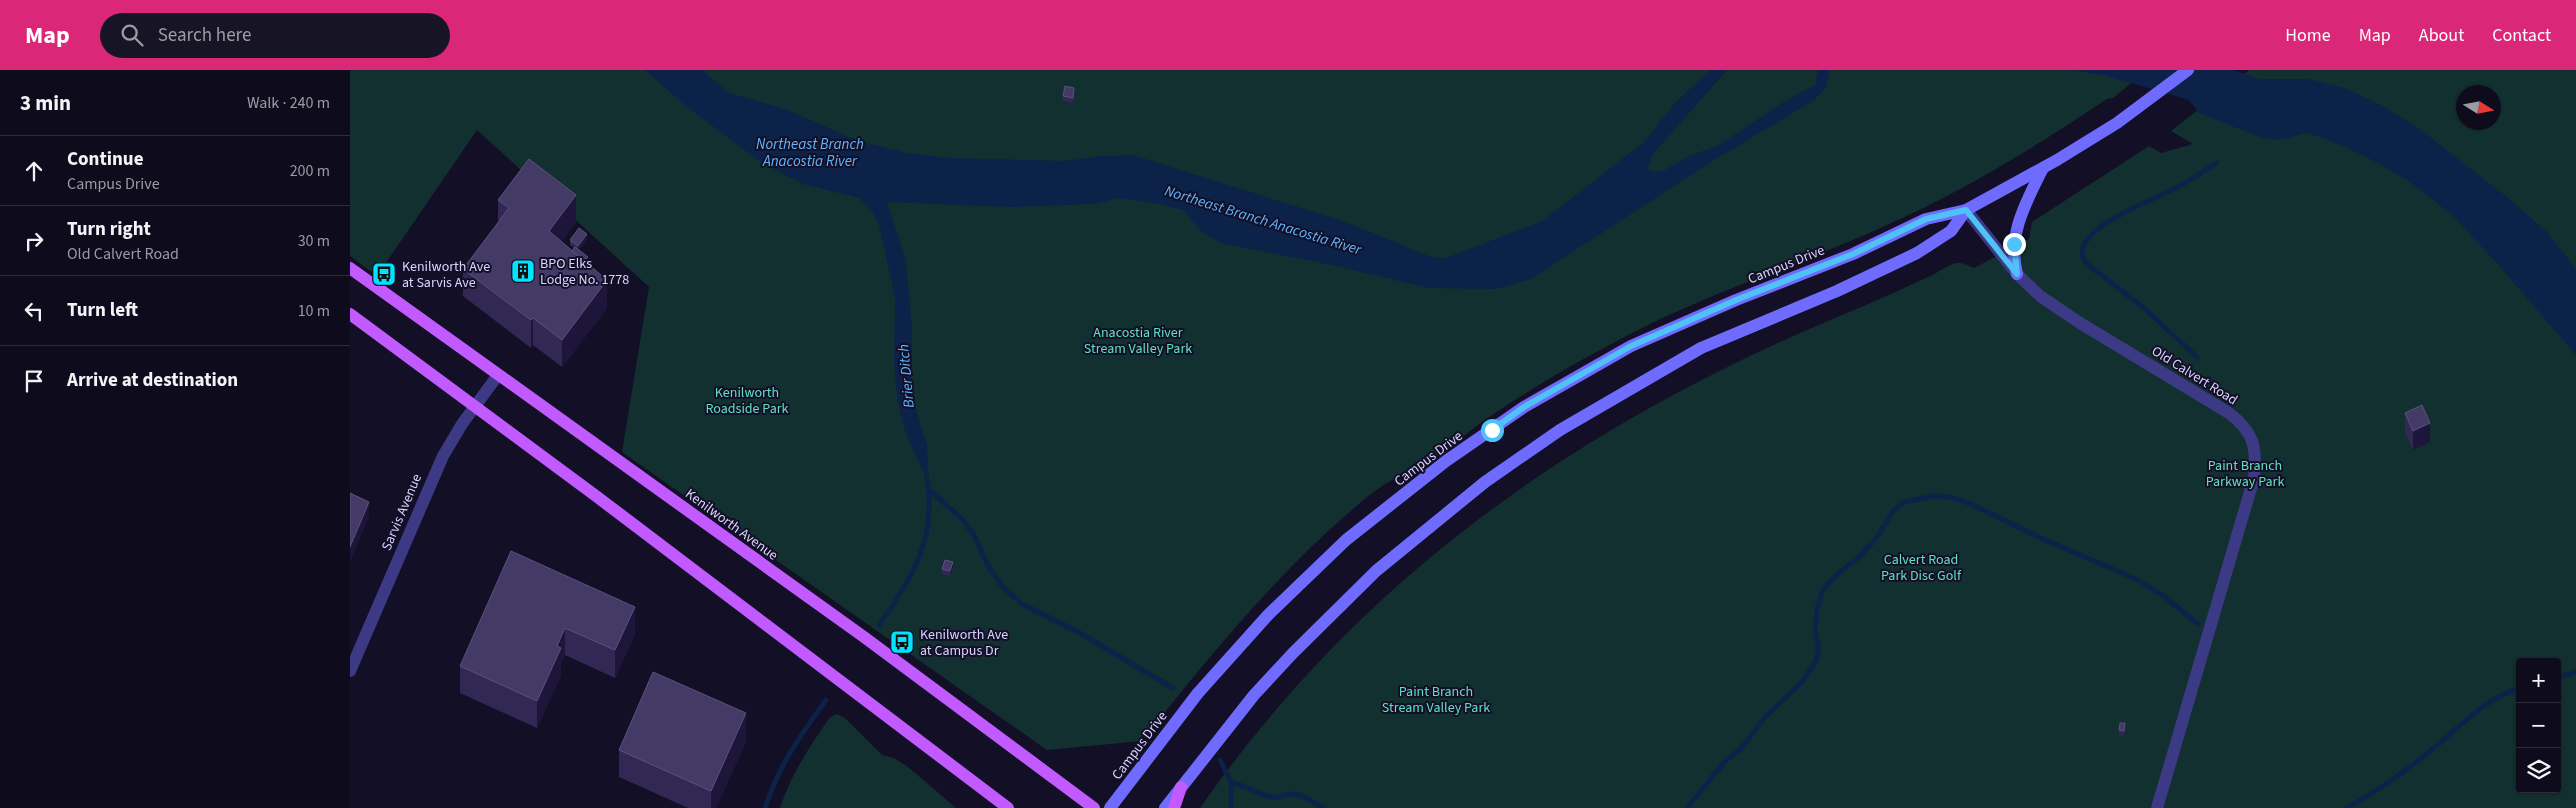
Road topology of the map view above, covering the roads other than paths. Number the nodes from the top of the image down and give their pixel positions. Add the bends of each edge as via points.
1 (2188, 70) edge
2 (2043, 168) junction
3 (1966, 210) junction
4 (350, 268) edge
5 (2017, 274) junction
6 (350, 314) edge
7 (498, 375) junction
8 (475, 405) junction
9 (350, 671) edge
10 (1181, 787) junction
11 (990, 794) junction
12 (998, 808) edge
13 (1008, 808) edge
14 (1094, 808) edge
15 (1110, 808) edge
16 (1165, 808) edge
17 (1174, 808) edge
18 (2157, 808) edge

1 - 2 main road, Campus Drive via 2117,123
2 - 3 main road, Campus Drive
2 - 5 main road via 2019,219 2014,244
3 - 5 street, Old Calvert Road
3 - 10 main road, Campus Drive via 1951,231 1918,253 1701,348 1560,430 1484,482 1376,571 1293,653 1254,695
3 - 15 main road, Campus Drive via 1926,219 1853,254 1736,300 1615,354 1524,407 1446,461 1346,540 1268,615 1198,693
4 - 7 main road, Kenilworth Avenue
5 - 18 street, Old Calvert Road via 2056,308 2229,413 2248,430 2253,443 2256,459 2254,478
6 - 8 main road
7 - 8 street, Sarvis Avenue
7 - 14 main road, Kenilworth Avenue via 864,637
8 - 9 street, Sarvis Avenue via 439,463
8 - 11 main road
10 - 16 main road, Campus Drive
10 - 17 main road
11 - 12 main road
11 - 13 main road

